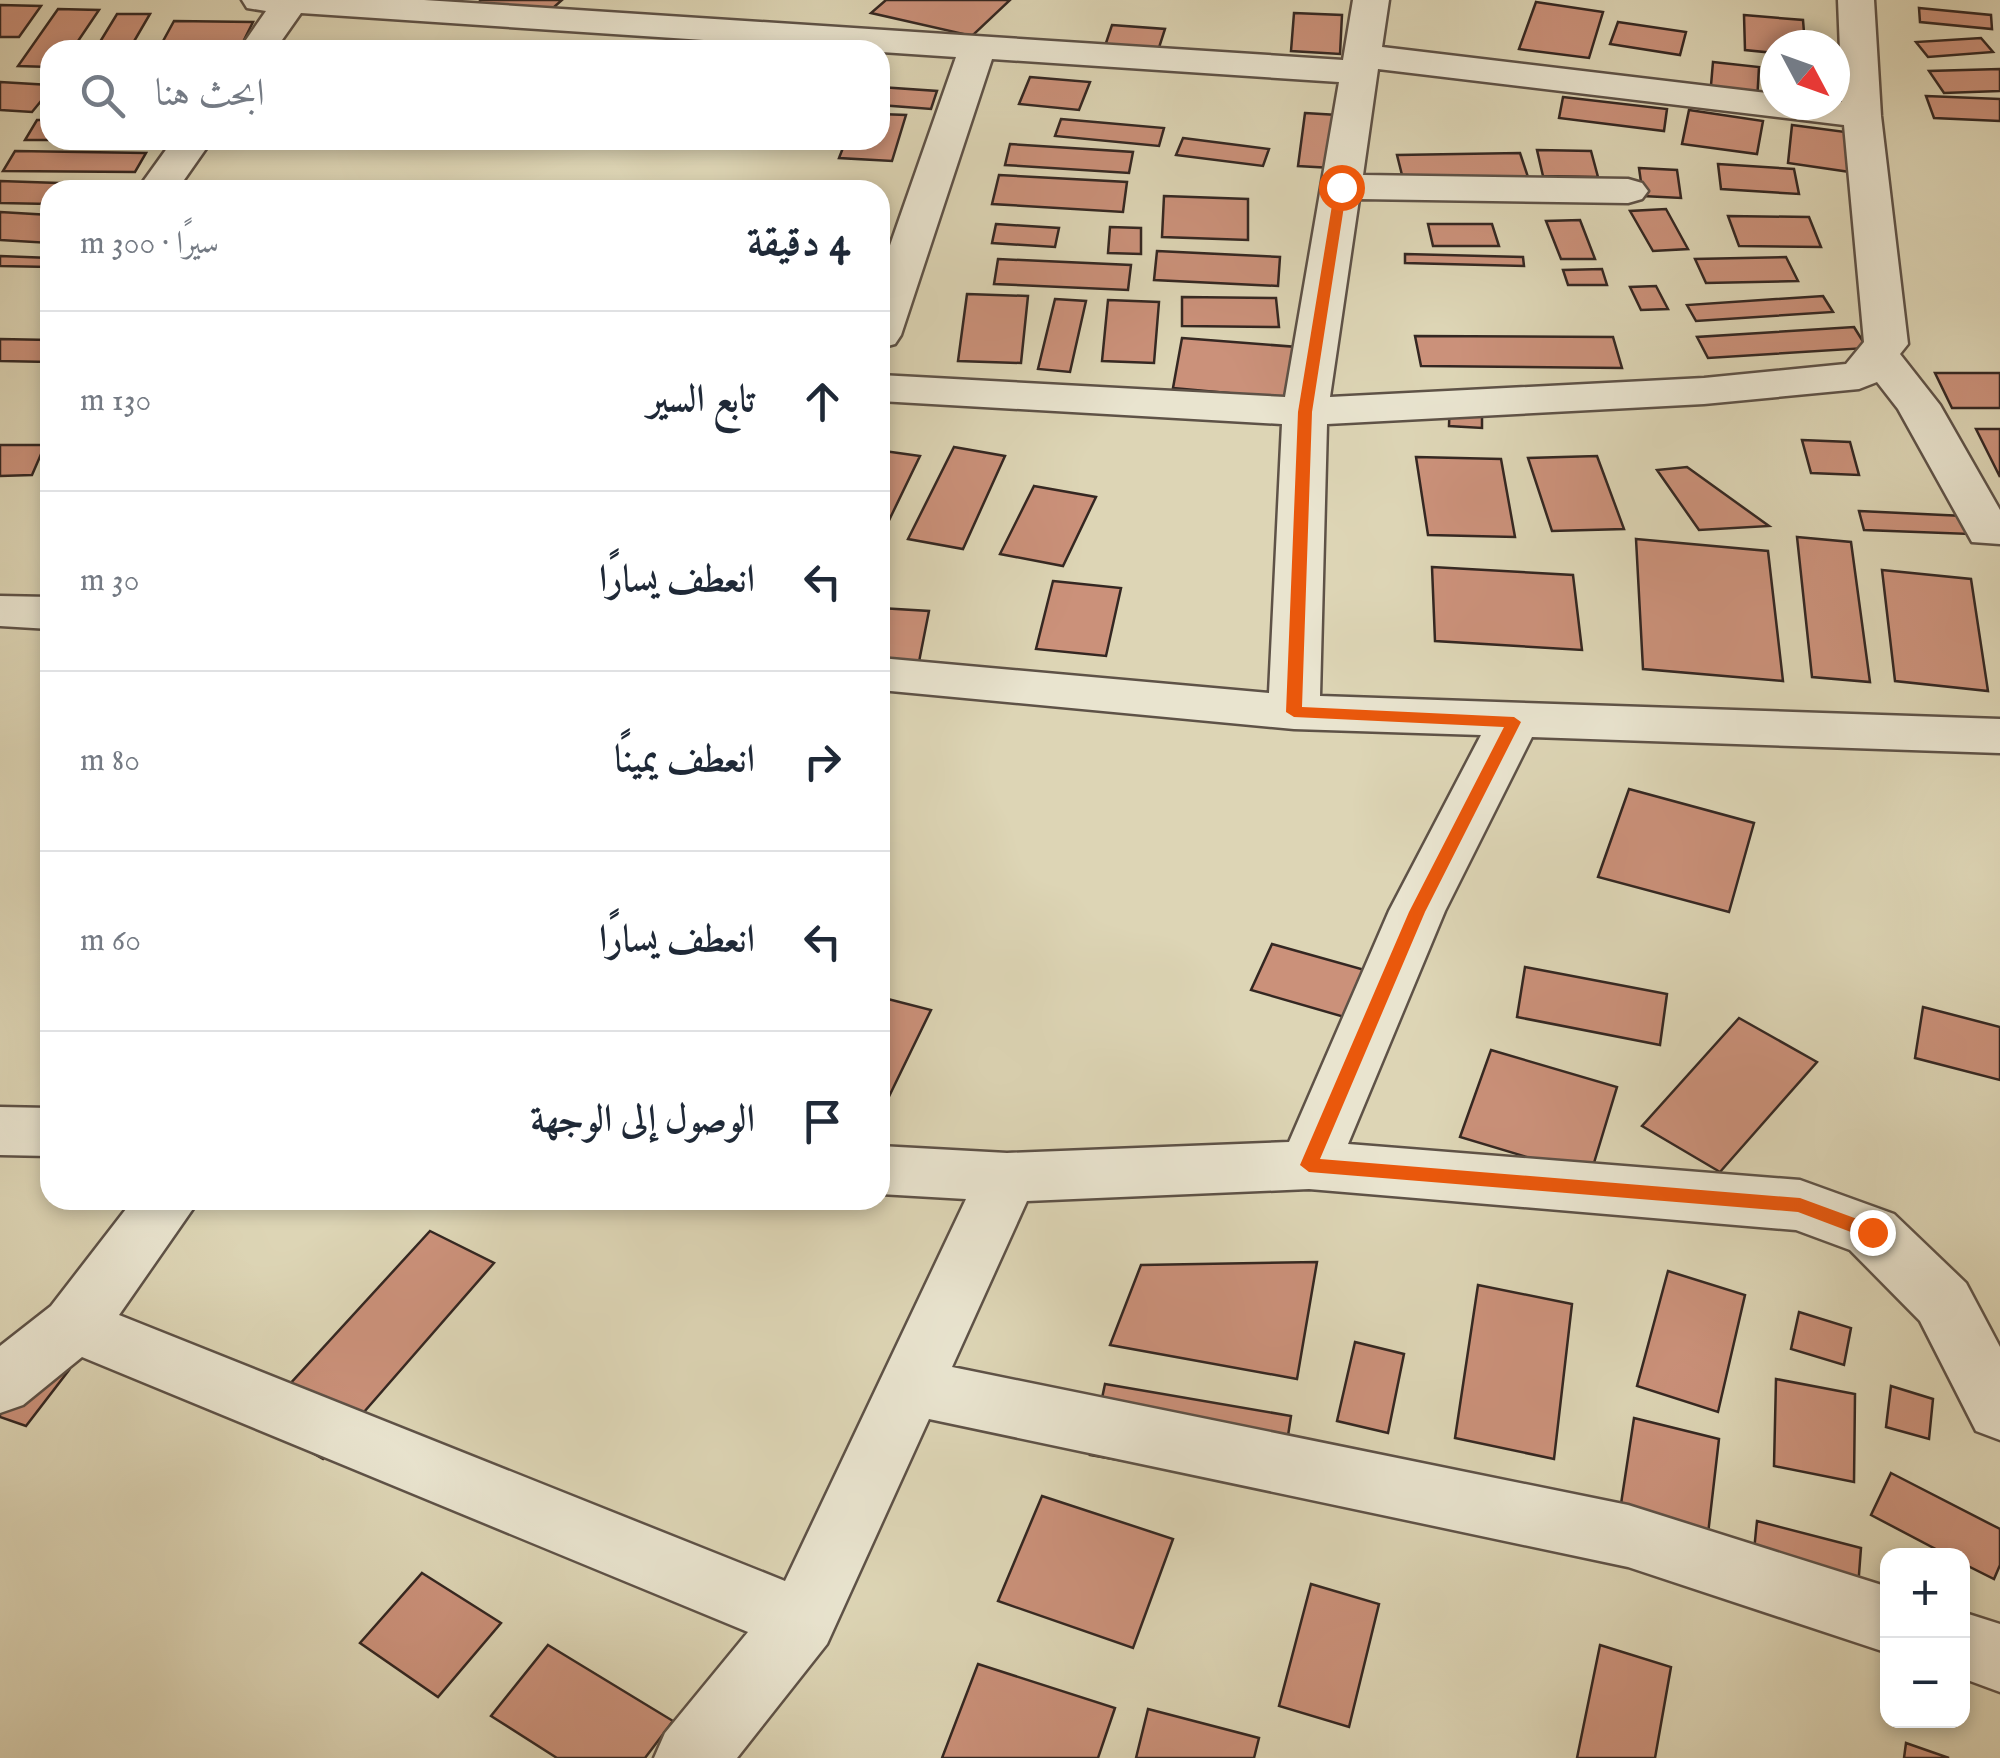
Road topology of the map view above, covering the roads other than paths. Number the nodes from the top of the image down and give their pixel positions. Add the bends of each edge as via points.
1 (1371, 0) edge
2 (1856, 0) edge
3 (276, 1) edge
4 (261, 40) edge
5 (871, 40) edge
6 (890, 41) edge
7 (978, 47) junction
8 (1360, 64) junction
9 (1862, 116) junction
10 (185, 150) edge
11 (164, 180) edge
12 (1341, 187) junction
13 (1628, 190) dead end
14 (890, 306) edge
15 (1878, 355) junction
16 (890, 389) edge
17 (1305, 412) junction
18 (1989, 532) dead end
19 (0, 611) edge
20 (40, 612) edge
21 (890, 675) edge
22 (1294, 712) junction
23 (1514, 722) junction
24 (2000, 736) edge
25 (0, 1131) edge
26 (40, 1132) edge
27 (1309, 1165) junction
28 (890, 1171) edge
29 (1007, 1177) junction
30 (160, 1210) edge
31 (74, 1325) junction
32 (0, 1384) edge
33 (910, 1387) junction
34 (2000, 1411) edge
35 (1880, 1617) edge
36 (802, 1621) junction
37 (1970, 1648) edge
38 (2000, 1658) edge
39 (691, 1758) edge

1 - 8 street
2 - 9 street
3 - 4 street
3 - 5 street
6 - 7 street
7 - 8 street
7 - 14 street
8 - 9 street
8 - 12 street
9 - 15 street via 1886,344
10 - 11 street
12 - 13 street
12 - 17 street
15 - 17 street via 1859,376 1839,378
15 - 18 street via 1918,405
16 - 17 street
17 - 22 street
19 - 20 street
21 - 22 street
22 - 23 street
23 - 24 street
23 - 27 street via 1417,912
25 - 26 street
27 - 29 street
27 - 34 street via 1800,1205 1872,1232 1943,1302
28 - 29 street
29 - 33 street
30 - 31 street
31 - 32 street
31 - 36 street
33 - 35 street via 1628,1536
33 - 36 street
36 - 39 street
37 - 38 street

